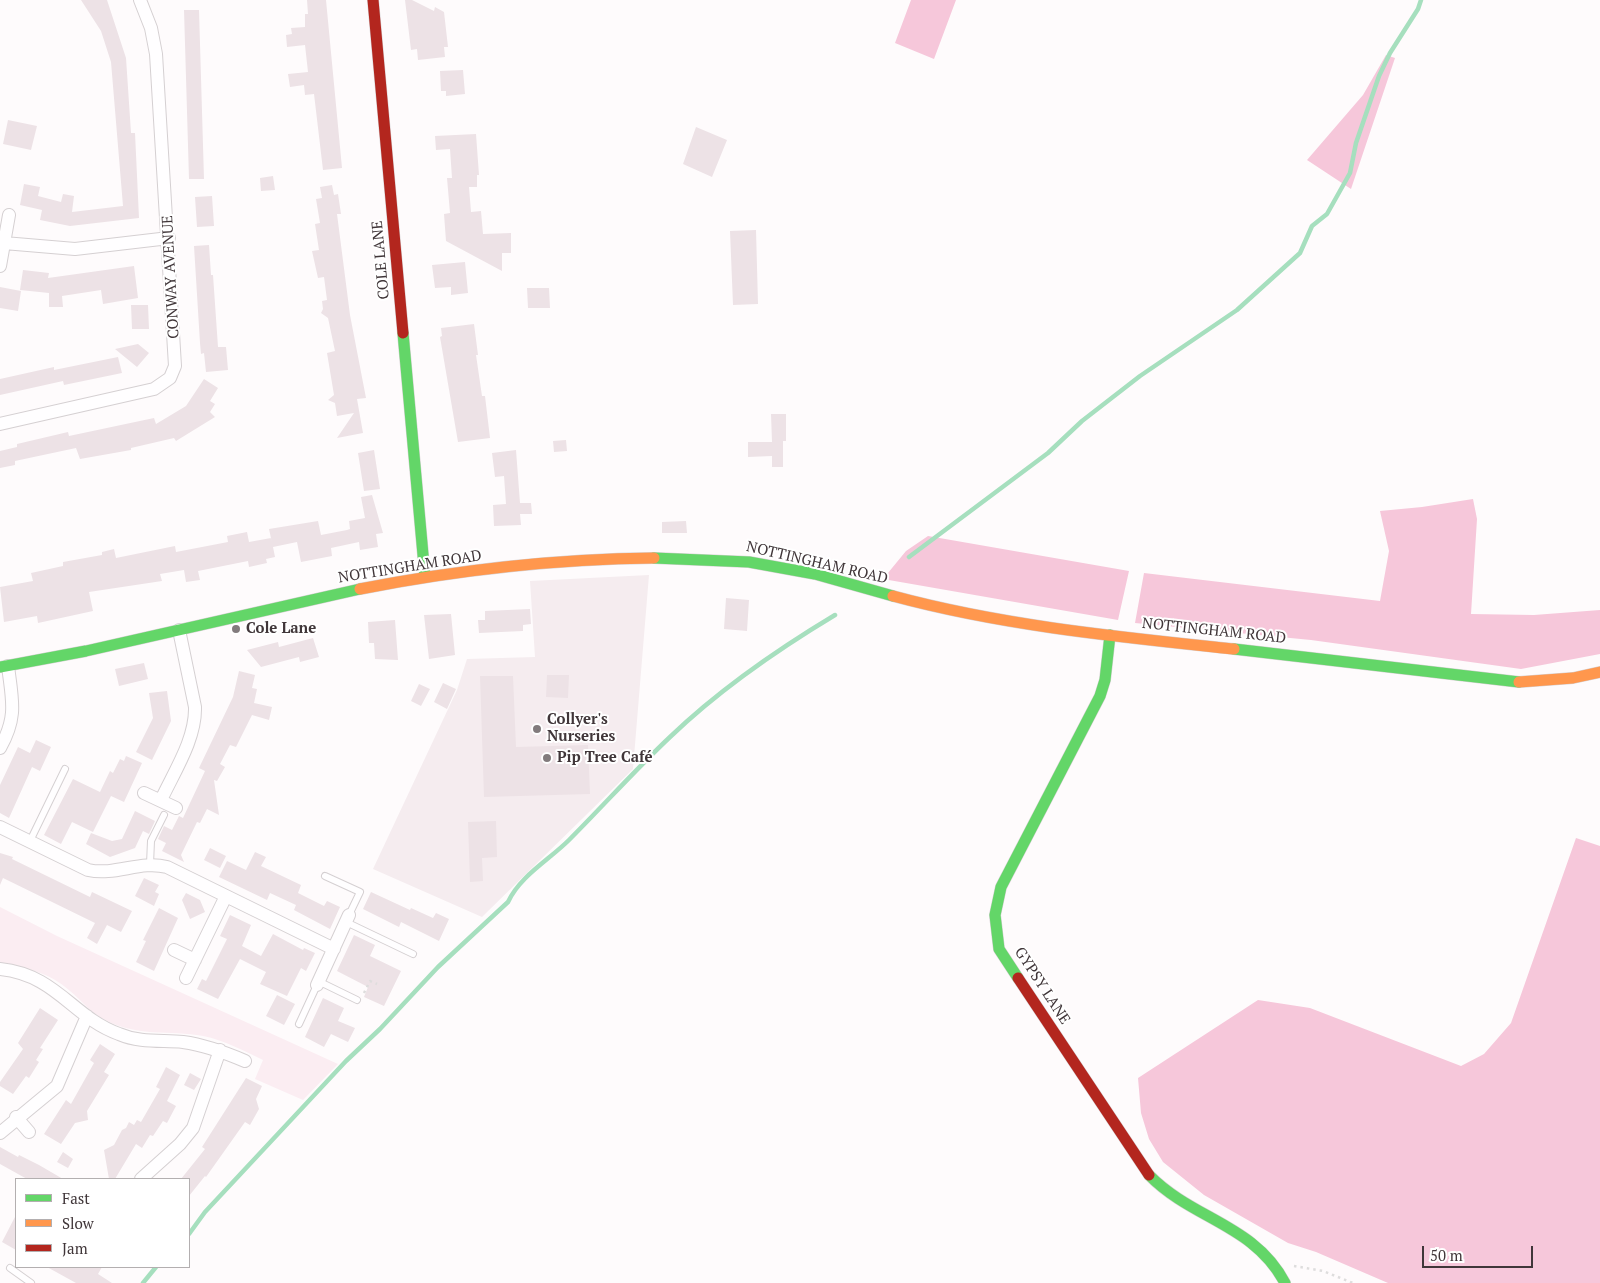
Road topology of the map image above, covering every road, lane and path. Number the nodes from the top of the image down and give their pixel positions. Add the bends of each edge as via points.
1 (140, 0) edge
2 (373, 0) edge
3 (9, 215) dead end
4 (169, 238) junction
5 (4, 242) junction
6 (0, 266) edge
7 (0, 424) edge
8 (425, 577) junction
9 (179, 630) junction
10 (1110, 635) junction
11 (4, 666) edge
12 (1600, 672) edge
13 (0, 748) edge
14 (65, 769) dead end
15 (144, 793) dead end
16 (160, 800) junction
17 (176, 808) dead end
18 (164, 814) dead end
19 (0, 826) edge
20 (30, 841) junction
21 (150, 864) junction
22 (325, 876) dead end
23 (226, 896) junction
24 (347, 919) junction
25 (334, 948) junction
26 (174, 950) dead end
27 (413, 954) dead end
28 (195, 960) junction
29 (0, 969) edge
30 (186, 978) dead end
31 (318, 983) junction
32 (377, 984) dead end
33 (356, 1000) joint
34 (87, 1016) junction
35 (299, 1024) dead end
36 (220, 1050) junction
37 (245, 1061) dead end
38 (16, 1117) junction
39 (29, 1132) dead end
40 (0, 1133) edge
41 (142, 1178) edge
42 (1277, 1266) junction
43 (10, 1268) dead end
44 (31, 1283) edge
45 (1285, 1283) edge
46 (1352, 1283) edge

1 - 4 street, CONWAY AVENUE via 151,28 156,54
2 - 8 main road, COLE LANE
3 - 5 street
4 - 5 street via 75,249
4 - 7 street, CONWAY AVENUE via 176,358 170,378 154,389
5 - 6 street
8 - 9 main road, NOTTINGHAM ROAD via 341,592
8 - 10 main road, NOTTINGHAM ROAD via 576,561 729,559 806,573 940,608
9 - 11 main road, NOTTINGHAM ROAD via 77,654
9 - 16 street via 196,716
10 - 12 main road, NOTTINGHAM ROAD via 1506,682 1564,681
10 - 42 main road, GYPSY LANE via 1106,680 1100,696 1001,887 995,915 1000,949 1145,1171 1179,1200 1242,1234
11 - 13 street via 13,715 9,733
14 - 20 lane
15 - 16 street
16 - 17 street
18 - 21 lane via 151,841
19 - 20 street
20 - 21 street via 98,872
21 - 23 street via 168,867
22 - 24 lane via 360,892
23 - 25 street
23 - 28 street
24 - 25 street
24 - 27 lane
25 - 31 street
26 - 28 street
28 - 30 street
29 - 34 street via 42,981
31 - 33 lane
31 - 35 lane
32 - 33 path via 370,981 363,995 360,993
34 - 36 street via 118,1034 132,1038 181,1042
34 - 38 street via 57,1086
36 - 37 street
36 - 41 street via 193,1128
38 - 39 street
38 - 40 street
42 - 45 main road, GYPSY LANE
42 - 46 path via 1322,1271
43 - 44 lane

